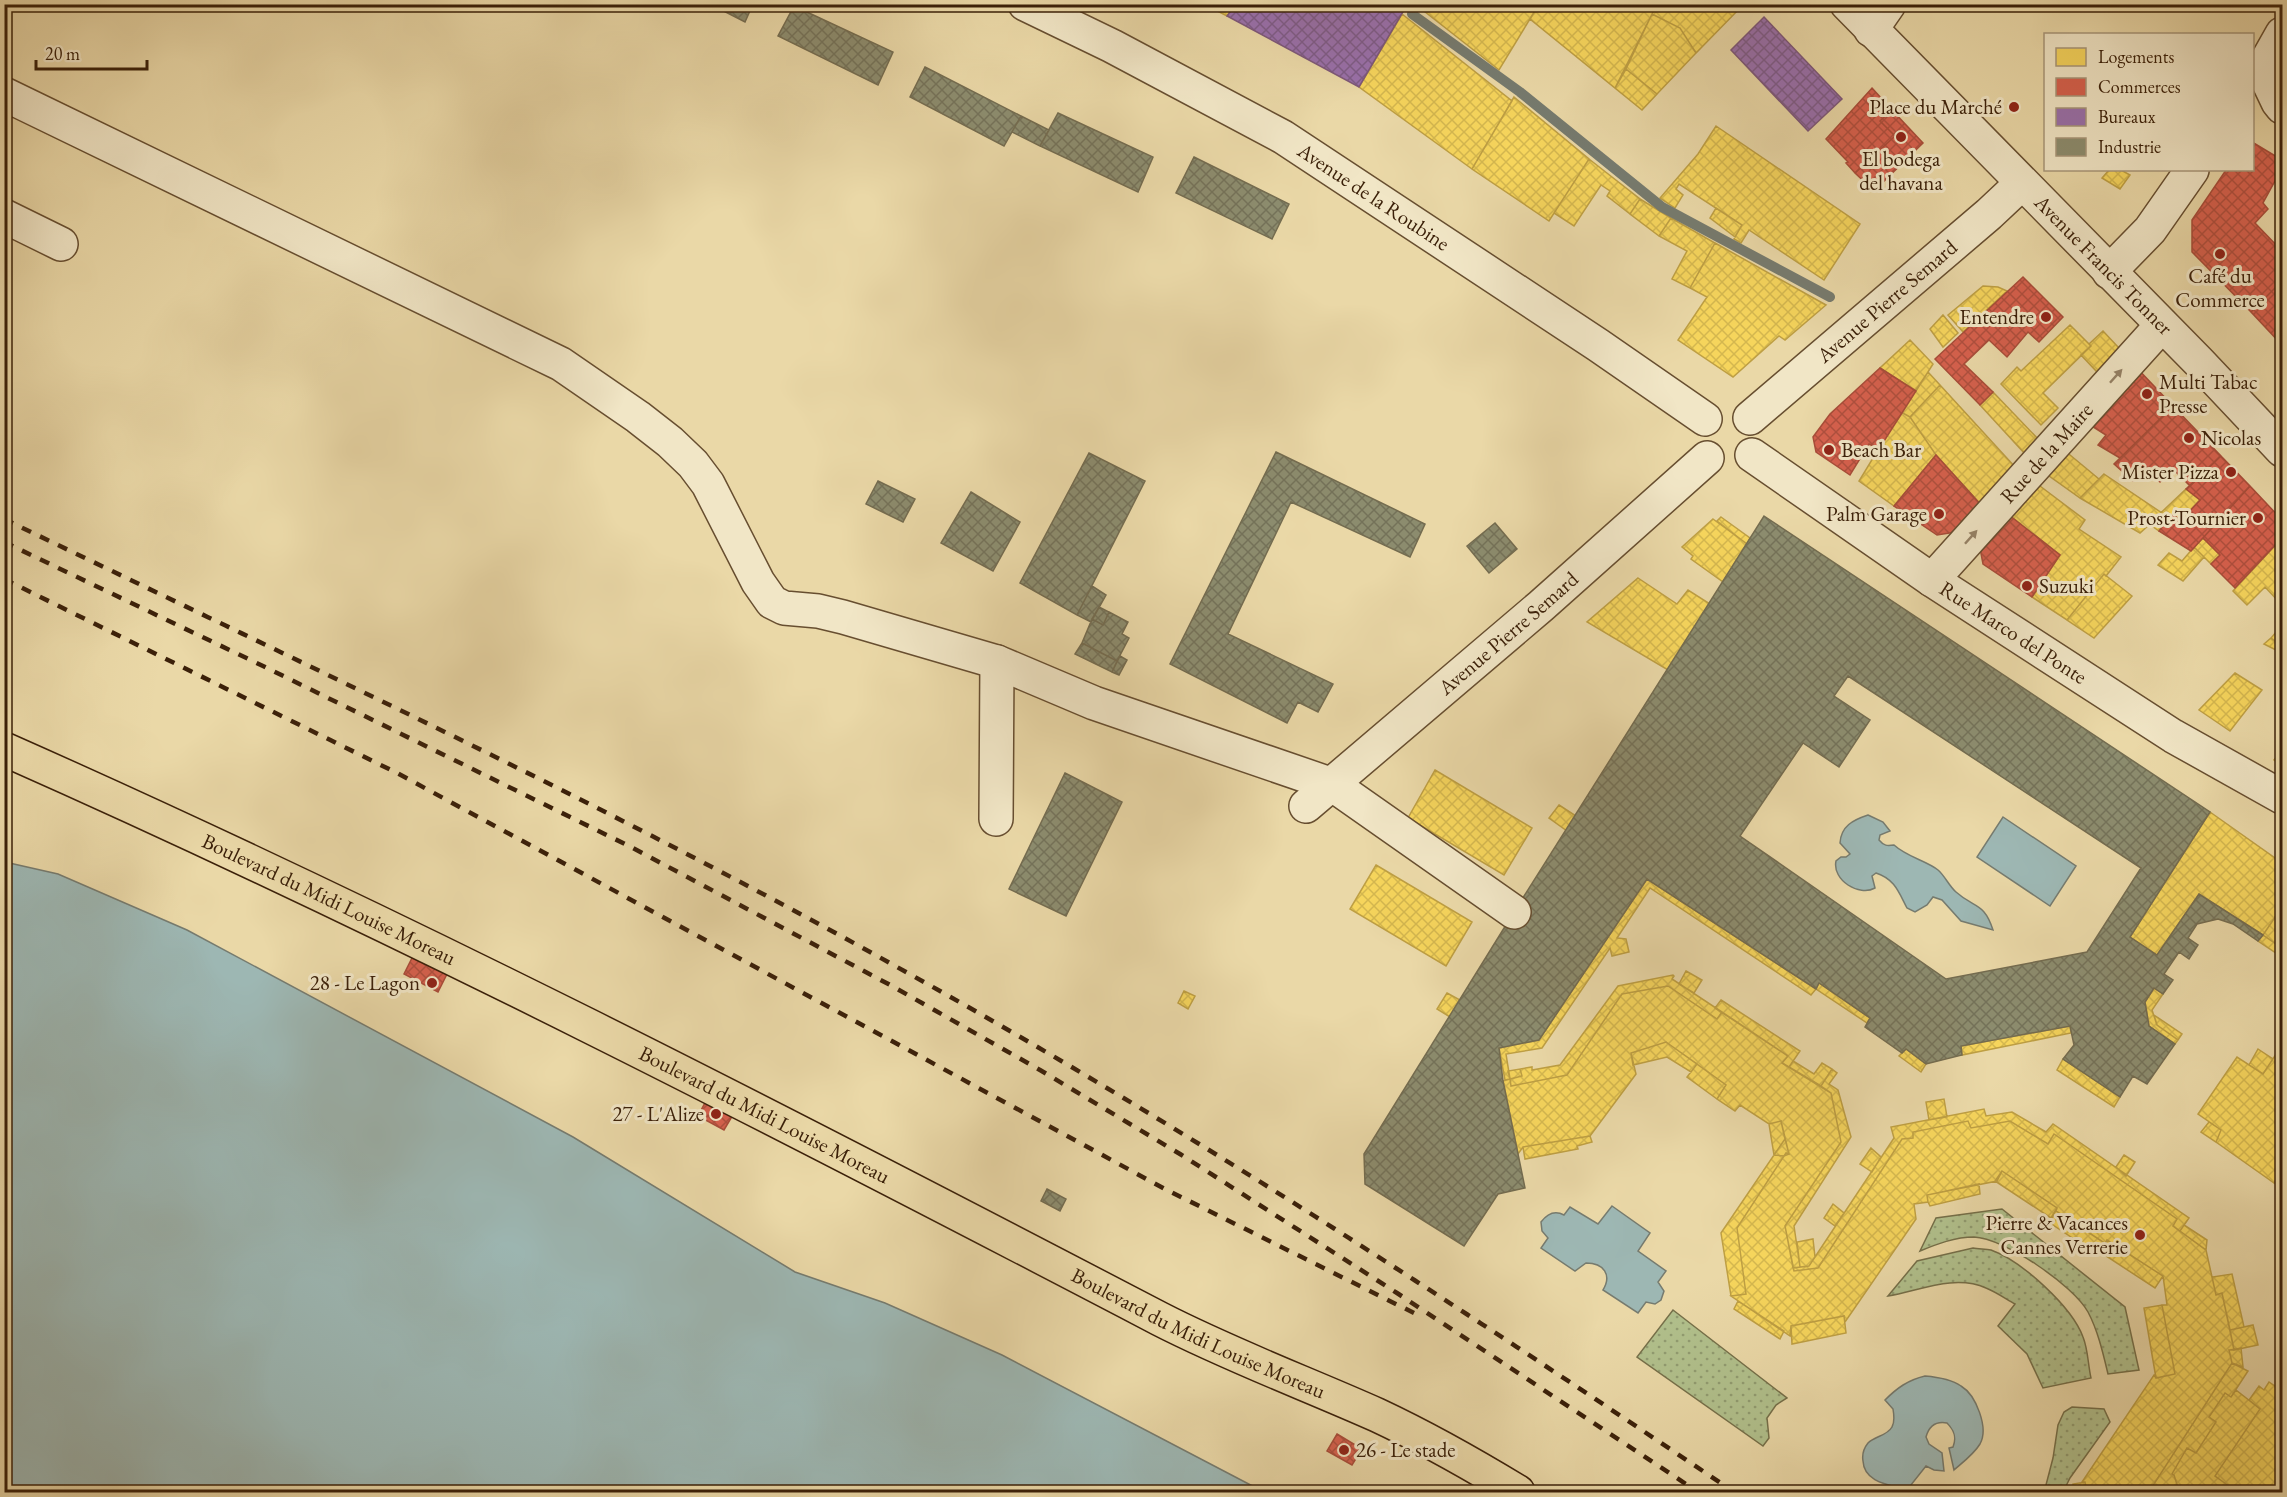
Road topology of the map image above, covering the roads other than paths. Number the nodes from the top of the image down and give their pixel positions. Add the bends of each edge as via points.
1 (1025, 4) edge
2 (1847, 4) edge
3 (1880, 17) edge
4 (2283, 34) edge
5 (2260, 83) edge
6 (4, 94) edge
7 (2283, 107) edge
8 (2191, 171) edge
9 (2022, 183) junction
10 (4, 216) edge
11 (61, 244) dead end
12 (2109, 272) junction
13 (2162, 325) junction
14 (1750, 418) junction
15 (1705, 419) junction
16 (2283, 450) edge
17 (1752, 455) junction
18 (1707, 458) junction
19 (1932, 580) junction
20 (997, 662) junction
21 (4, 749) edge
22 (1333, 785) junction
23 (2283, 797) edge
24 (1306, 806) dead end
25 (996, 819) dead end
26 (1514, 912) dead end
27 (1518, 1492) edge

1 - 15 street, Avenue de la Roubine via 1283,137
2 - 3 street, Avenue Francis Tonner
3 - 9 street, Avenue Francis Tonner
4 - 5 street
5 - 7 street
6 - 20 street via 561,364 638,417 693,464 708,484 772,602 784,608 843,617
8 - 12 street via 2150,230
9 - 12 street, Avenue Francis Tonner
9 - 14 street, Avenue Pierre Semard
10 - 11 street
12 - 13 street, Avenue Francis Tonner
13 - 16 street, Avenue Francis Tonner
19 -> 13 street, Rue de la Maire
14 - 15 street via 1729,408
14 - 17 street via 1758,438
15 - 18 street via 1698,437
17 - 18 street via 1728,468
17 - 19 street, Rue Marco del Ponte
18 - 22 street, Avenue Pierre Semard
19 - 23 street, Rue Marco del Ponte via 2173,736
20 - 22 street via 1094,703
20 - 25 street
21 - 27 main road, Boulevard du Midi Louise Moreau via 557,1009 1165,1322 1423,1438
22 - 24 street, Avenue Pierre Semard
22 - 26 street

